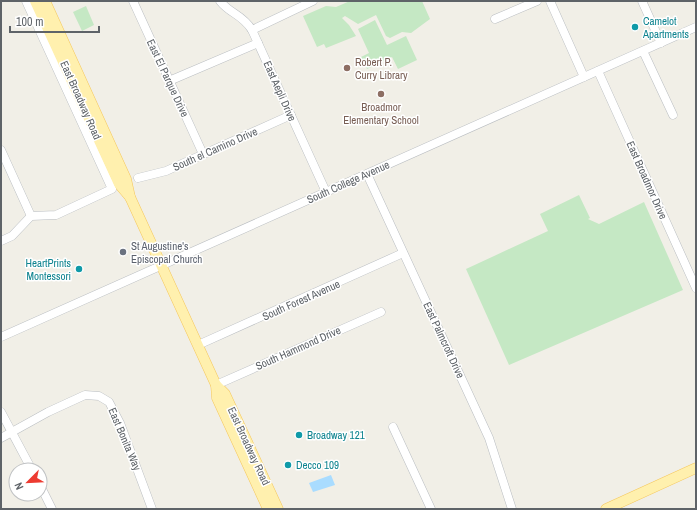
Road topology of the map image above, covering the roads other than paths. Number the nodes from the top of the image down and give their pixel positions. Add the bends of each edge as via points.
1 (26, 1) edge
2 (35, 1) edge
3 (45, 1) edge
4 (133, 1) edge
5 (220, 1) edge
6 (537, 1) edge
7 (550, 1) edge
8 (642, 1) edge
9 (309, 2) edge
10 (495, 19) dead end
11 (696, 27) edge
12 (252, 30) junction
13 (258, 42) junction
14 (661, 42) junction
15 (643, 51) junction
16 (598, 71) junction
17 (584, 77) junction
18 (169, 81) junction
19 (290, 115) junction
20 (673, 115) dead end
21 (1, 150) edge
22 (203, 154) junction
23 (367, 174) junction
24 (138, 178) dead end
25 (326, 192) junction
26 (130, 197) junction
27 (31, 216) junction
28 (1, 241) edge
29 (403, 253) junction
30 (161, 265) junction
31 (696, 288) edge
32 (381, 312) dead end
33 (1, 337) edge
34 (198, 345) junction
35 (216, 385) junction
36 (1, 412) edge
37 (393, 427) dead end
38 (12, 432) junction
39 (1, 438) edge
40 (28, 462) edge
41 (696, 468) edge
42 (152, 509) edge
43 (268, 509) edge
44 (278, 509) edge
45 (431, 509) edge
46 (512, 509) edge
47 (606, 509) edge

1 - 27 street via 112,189 56,215
2 - 26 main road, East Broadway Road via 119,184
3 - 26 main road, East Broadway Road via 126,179
4 - 18 street, East El Parque Drive
5 - 12 street, East Aepli Drive via 225,8 245,20
6 - 10 street
7 - 17 street
8 - 14 street
9 - 12 street
11 - 14 street, South College Avenue
12 - 13 street, East Aepli Drive
13 - 18 street
13 - 19 street, East Aepli Drive
14 - 15 street, South College Avenue
15 - 16 street, South College Avenue
15 - 20 street
16 - 17 street, South College Avenue
16 - 31 street, East Broadmor Drive
17 - 23 street, South College Avenue
18 - 22 street, East El Parque Drive
19 - 22 street, South el Camino Drive
19 - 25 street, East Aepli Drive
21 - 27 street
22 - 24 street, South el Camino Drive via 166,171
23 - 25 street, South College Avenue
23 - 29 street, East Palmcroft Drive
25 - 30 street, South College Avenue
26 - 30 main road, East Broadway Road
27 - 28 street via 12,236
29 - 34 street, South Forest Avenue
29 - 46 street, East Palmcroft Drive via 489,438
30 - 33 street, South College Avenue
30 - 34 main road, East Broadway Road
32 - 35 street, South Hammond Drive
34 - 35 main road, East Broadway Road
35 - 43 main road, East Broadway Road via 217,398
35 - 44 main road, East Broadway Road via 225,394
36 - 38 street
37 - 45 street
38 - 39 street, East Bonita Way
38 - 40 street
38 - 42 street, East Bonita Way via 85,395 100,396 109,402 120,423
41 - 47 main road

